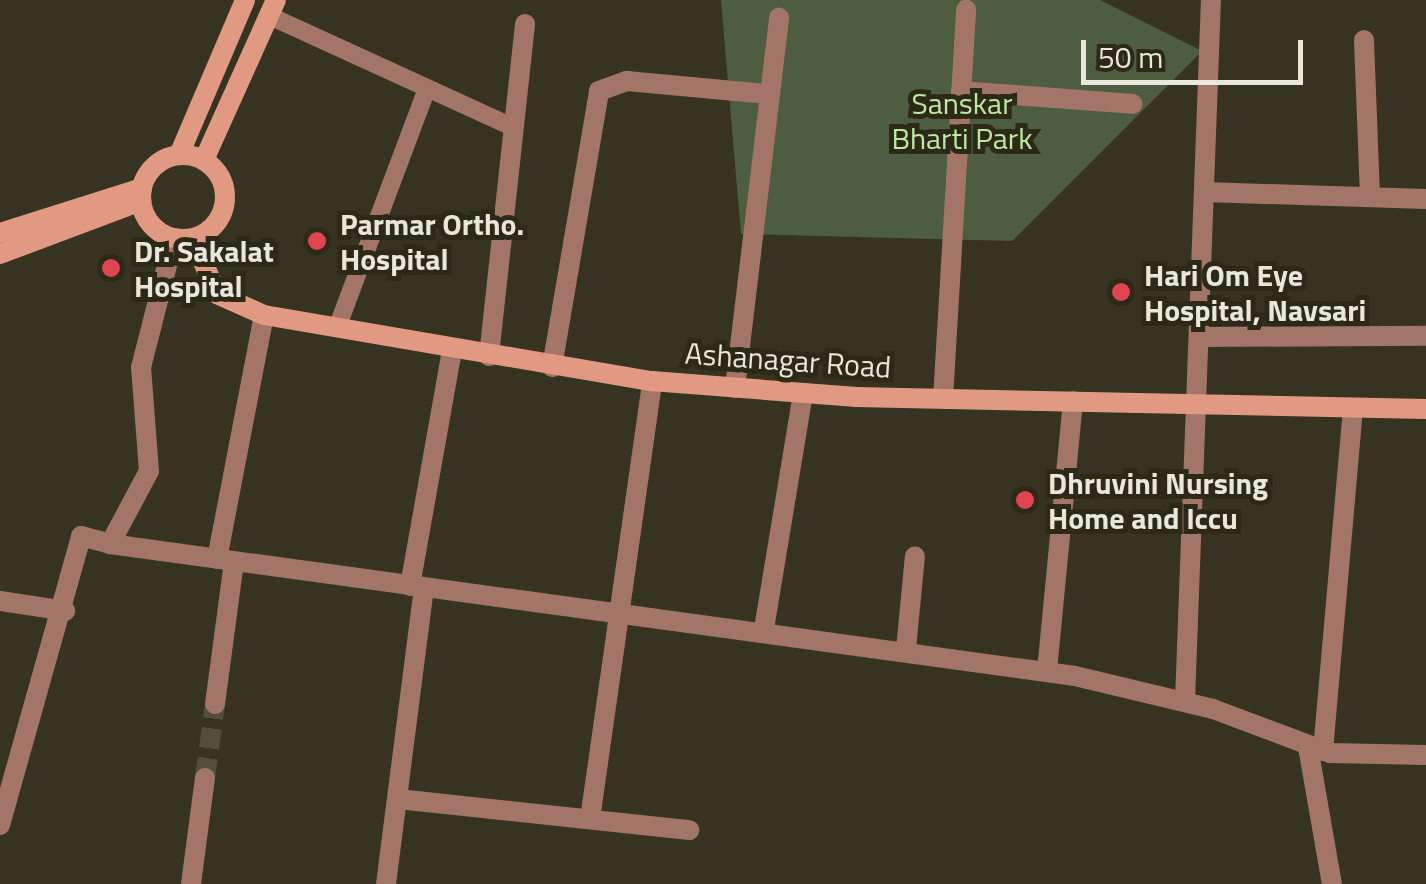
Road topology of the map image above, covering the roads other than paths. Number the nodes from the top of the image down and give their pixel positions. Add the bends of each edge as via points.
1 (245, 0) edge
2 (1211, 0) edge
3 (274, 9) edge
4 (966, 10) dead end
5 (778, 18) dead end
6 (525, 24) dead end
7 (1364, 40) dead end
8 (961, 91) junction
9 (426, 92) junction
10 (768, 94) junction
11 (1133, 104) dead end
12 (514, 128) junction
13 (178, 155) junction
14 (204, 160) junction
15 (1204, 192) junction
16 (142, 194) junction
17 (1370, 197) junction
18 (1426, 199) edge
19 (0, 233) edge
20 (183, 238) junction
21 (0, 254) edge
22 (264, 315) junction
23 (337, 328) junction
24 (1426, 336) edge
25 (1200, 337) junction
26 (452, 350) junction
27 (489, 356) junction
28 (552, 368) junction
29 (652, 381) junction
30 (735, 388) junction
31 (802, 393) junction
32 (943, 399) junction
33 (1073, 401) junction
34 (1196, 404) junction
35 (1352, 408) junction
36 (1426, 409) edge
37 (110, 544) junction
38 (916, 556) dead end
39 (225, 560) junction
40 (417, 587) junction
41 (0, 601) edge
42 (66, 612) junction
43 (623, 612) junction
44 (764, 629) junction
45 (906, 650) junction
46 (1048, 671) junction
47 (1185, 701) junction
48 (215, 704) tunnel mouth
49 (1316, 749) junction
50 (1426, 756) edge
51 (205, 778) tunnel mouth
52 (398, 798) junction
53 (590, 819) junction
54 (0, 825) edge
55 (690, 830) dead end
56 (191, 884) edge
57 (386, 884) edge
58 (1332, 884) edge

1 - 13 main road
2 - 15 street
3 - 9 lane
3 - 14 main road
4 - 8 street
5 - 10 street
6 - 12 street
7 - 17 street
8 - 11 street
8 - 32 street
9 - 12 lane
9 - 23 lane
10 - 28 street via 627,81 599,91
10 - 30 street
12 - 27 street
13 - 14 main road
13 - 16 main road via 155,166
14 - 20 main road via 226,196 217,223
15 - 17 street
15 - 25 street
16 - 19 main road
16 - 20 main road via 153,226
16 - 21 main road
17 - 18 street
20 - 22 main road, Ashanagar Road via 217,294
20 - 37 street via 141,367 148,470
22 - 23 main road, Ashanagar Road
22 - 39 street
23 - 26 main road, Ashanagar Road
24 - 25 street
25 - 34 street
26 - 27 main road, Ashanagar Road
26 - 40 street
27 - 28 main road, Ashanagar Road
28 - 29 main road, Ashanagar Road
29 - 30 main road, Ashanagar Road
29 - 43 street
30 - 31 main road, Ashanagar Road
31 - 32 main road, Ashanagar Road
31 - 44 street
32 - 33 main road, Ashanagar Road
33 - 34 main road, Ashanagar Road
33 - 46 street
34 - 35 main road, Ashanagar Road
34 - 47 street
35 - 36 main road, Ashanagar Road
35 - 49 street
37 - 39 street
37 - 42 street via 82,536
38 - 45 street
39 - 40 street
39 - 48 street
40 - 43 street
40 - 52 street
41 - 42 street
42 - 54 street
43 - 44 street
43 - 53 street
44 - 45 street
45 - 46 street
46 - 47 street
47 - 49 street
49 - 50 street
49 - 58 street
51 - 56 street
52 - 53 street
52 - 57 street
53 - 55 street

